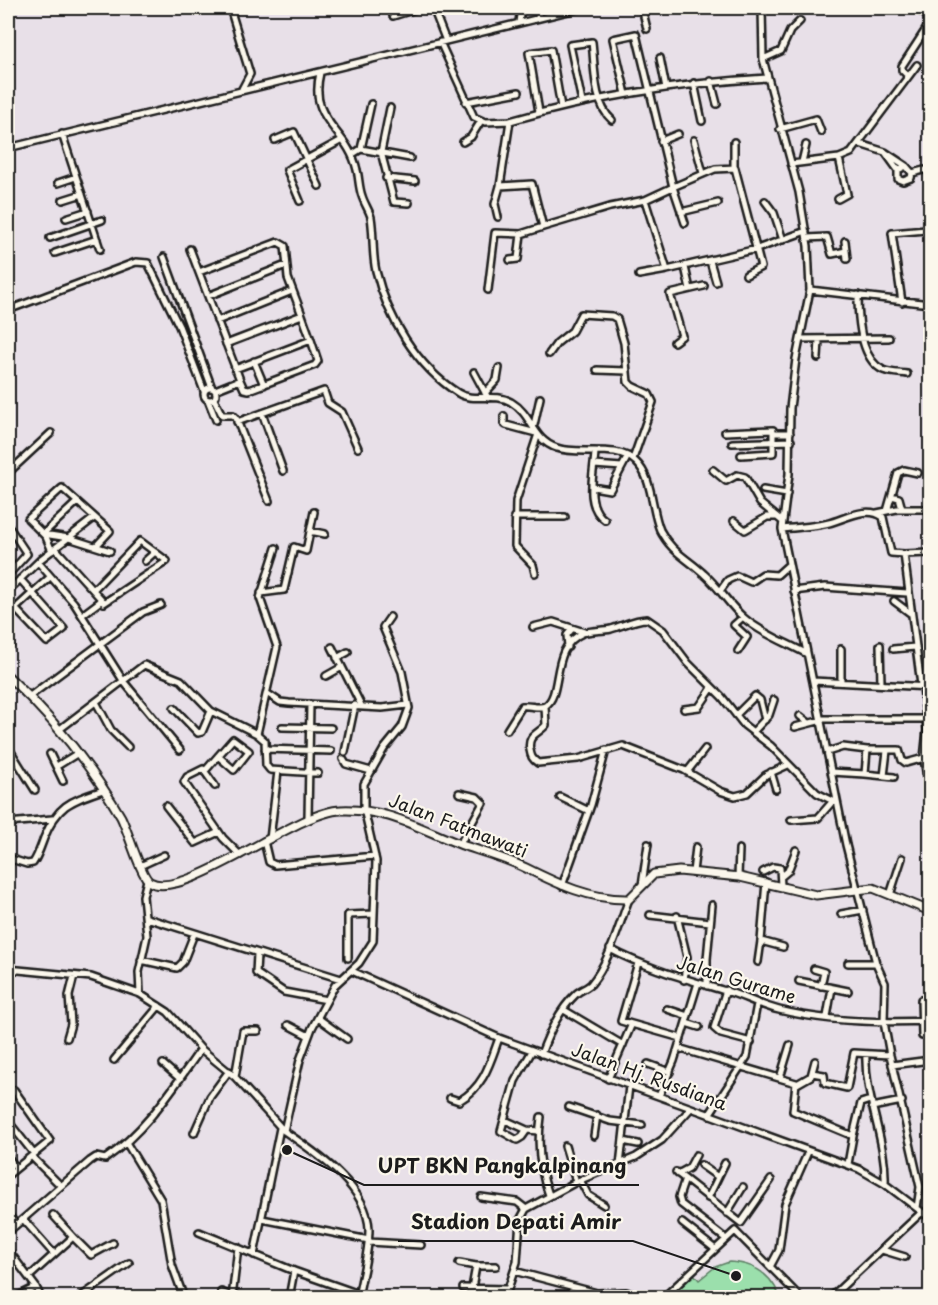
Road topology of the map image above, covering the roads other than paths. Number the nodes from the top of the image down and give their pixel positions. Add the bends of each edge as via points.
1 (230, 8) edge
2 (419, 8) edge
3 (433, 8) edge
4 (521, 8) edge
5 (539, 8) edge
6 (545, 8) edge
7 (581, 8) edge
8 (642, 8) edge
9 (762, 8) edge
10 (915, 8) edge
11 (569, 9) edge
12 (393, 15) dead end
13 (541, 17) junction
14 (930, 17) edge
15 (800, 21) dead end
16 (519, 22) junction
17 (930, 23) edge
18 (647, 30) dead end
19 (443, 42) junction
20 (660, 58) dead end
21 (764, 59) junction
22 (917, 65) dead end
23 (320, 73) junction
24 (908, 76) junction
25 (768, 78) junction
26 (711, 81) junction
27 (694, 84) junction
28 (666, 88) junction
29 (242, 89) junction
30 (648, 91) junction
31 (519, 92) dead end
32 (626, 94) junction
33 (600, 98) junction
34 (466, 102) junction
35 (582, 102) junction
36 (371, 104) dead end
37 (717, 104) dead end
38 (561, 107) junction
39 (390, 108) dead end
40 (539, 112) junction
41 (510, 120) junction
42 (612, 120) dead end
43 (481, 121) junction
44 (702, 121) dead end
45 (780, 129) junction
46 (821, 132) dead end
47 (62, 134) junction
48 (678, 134) dead end
49 (275, 140) dead end
50 (342, 140) junction
51 (694, 140) dead end
52 (661, 141) junction
53 (464, 142) dead end
54 (734, 142) dead end
55 (806, 144) dead end
56 (860, 144) junction
57 (8, 148) edge
58 (697, 148) junction
59 (361, 149) junction
60 (688, 150) dead end
61 (381, 152) junction
62 (885, 152) junction
63 (353, 154) junction
64 (410, 158) dead end
65 (839, 158) junction
66 (307, 159) junction
67 (802, 162) junction
68 (791, 164) junction
69 (906, 166) junction
70 (734, 168) junction
71 (898, 170) junction
72 (924, 170) dead end
73 (703, 173) junction
74 (912, 173) junction
75 (76, 177) junction
76 (386, 178) junction
77 (415, 181) dead end
78 (58, 183) dead end
79 (319, 186) dead end
80 (500, 186) junction
81 (673, 187) junction
82 (82, 194) junction
83 (838, 199) dead end
84 (63, 200) dead end
85 (645, 200) junction
86 (300, 201) dead end
87 (765, 201) dead end
88 (410, 203) dead end
89 (718, 203) dead end
90 (87, 211) junction
91 (681, 212) junction
92 (498, 217) dead end
93 (66, 218) dead end
94 (102, 220) dead end
95 (685, 223) dead end
96 (92, 224) junction
97 (543, 227) junction
98 (806, 231) junction
99 (930, 233) edge
100 (521, 234) junction
101 (50, 238) dead end
102 (807, 238) junction
103 (97, 239) junction
104 (783, 240) junction
105 (845, 241) dead end
106 (100, 249) dead end
107 (190, 249) dead end
108 (758, 249) junction
109 (846, 251) junction
110 (55, 253) dead end
111 (164, 257) dead end
112 (510, 260) dead end
113 (848, 260) dead end
114 (710, 261) junction
115 (286, 265) junction
116 (685, 267) junction
117 (667, 270) junction
118 (199, 272) junction
119 (639, 275) dead end
120 (746, 275) dead end
121 (716, 282) dead end
122 (704, 286) dead end
123 (690, 289) junction
124 (488, 290) dead end
125 (810, 290) junction
126 (292, 291) junction
127 (858, 295) junction
128 (208, 296) junction
129 (902, 302) junction
130 (930, 304) edge
131 (8, 310) edge
132 (302, 315) junction
133 (217, 321) junction
134 (188, 323) junction
135 (179, 326) junction
136 (889, 338) dead end
137 (800, 339) junction
138 (310, 340) junction
139 (819, 340) junction
140 (863, 340) junction
141 (675, 342) dead end
142 (226, 344) junction
143 (549, 354) dead end
144 (818, 358) dead end
145 (254, 361) junction
146 (499, 368) dead end
147 (235, 369) junction
148 (597, 370) dead end
149 (627, 371) junction
150 (474, 372) dead end
151 (907, 374) dead end
152 (240, 381) junction
153 (264, 384) junction
154 (214, 389) junction
155 (204, 391) junction
156 (486, 396) junction
157 (540, 398) dead end
158 (211, 399) junction
159 (261, 413) junction
160 (504, 416) dead end
161 (216, 420) dead end
162 (237, 422) junction
163 (534, 425) junction
164 (725, 432) dead end
165 (51, 433) dead end
166 (774, 433) junction
167 (790, 433) junction
168 (537, 435) junction
169 (774, 441) junction
170 (791, 441) junction
171 (732, 443) dead end
172 (358, 448) dead end
173 (595, 452) junction
174 (741, 455) dead end
175 (630, 457) junction
176 (911, 463) dead end
177 (594, 465) junction
178 (622, 467) junction
179 (712, 470) dead end
180 (283, 471) dead end
181 (908, 471) junction
182 (8, 473) edge
183 (918, 473) dead end
184 (593, 487) junction
185 (763, 490) dead end
186 (787, 494) junction
187 (892, 496) junction
188 (269, 501) dead end
189 (76, 503) junction
190 (902, 508) junction
191 (930, 509) edge
192 (887, 511) junction
193 (314, 512) dead end
194 (877, 513) junction
195 (514, 516) junction
196 (565, 517) dead end
197 (775, 517) junction
198 (93, 518) junction
199 (605, 520) dead end
200 (734, 521) dead end
201 (782, 521) junction
202 (9, 527) dead end
203 (782, 529) junction
204 (310, 531) junction
205 (43, 534) junction
206 (325, 534) dead end
207 (69, 538) junction
208 (96, 546) junction
209 (276, 548) dead end
210 (54, 550) junction
211 (110, 551) dead end
212 (155, 552) junction
213 (930, 553) edge
214 (904, 554) junction
215 (145, 561) dead end
216 (38, 562) junction
217 (787, 566) junction
218 (535, 573) dead end
219 (8, 575) edge
220 (50, 577) junction
221 (20, 579) junction
222 (93, 590) junction
223 (8, 591) edge
224 (720, 591) junction
225 (794, 591) junction
226 (32, 593) junction
227 (261, 593) junction
228 (907, 593) junction
229 (102, 600) junction
230 (8, 601) edge
231 (894, 601) dead end
232 (161, 605) dead end
233 (15, 609) junction
234 (910, 614) junction
235 (82, 615) junction
236 (390, 617) dead end
237 (743, 617) junction
238 (532, 627) dead end
239 (572, 629) junction
240 (585, 632) junction
241 (880, 645) dead end
242 (99, 646) junction
243 (332, 647) dead end
244 (568, 647) junction
245 (915, 647) junction
246 (841, 649) dead end
247 (892, 649) dead end
248 (738, 651) dead end
249 (348, 652) dead end
250 (807, 654) junction
251 (337, 658) junction
252 (342, 667) junction
253 (8, 676) edge
254 (326, 676) dead end
255 (813, 681) junction
256 (124, 682) junction
257 (841, 682) junction
258 (881, 683) junction
259 (922, 686) junction
260 (930, 687) edge
261 (712, 688) junction
262 (268, 694) junction
263 (30, 696) junction
264 (774, 700) dead end
265 (96, 702) junction
266 (310, 704) junction
267 (358, 705) junction
268 (408, 705) junction
269 (545, 706) junction
270 (174, 708) dead end
271 (684, 709) dead end
272 (211, 711) junction
273 (736, 715) junction
274 (800, 716) dead end
275 (822, 719) junction
276 (765, 720) junction
277 (928, 721) edge
278 (809, 723) junction
279 (282, 727) dead end
280 (795, 727) dead end
281 (309, 728) junction
282 (331, 728) dead end
283 (60, 729) junction
284 (507, 730) dead end
285 (753, 732) junction
286 (257, 734) junction
287 (927, 738) junction
288 (930, 745) edge
289 (8, 747) edge
290 (128, 747) dead end
291 (265, 749) junction
292 (705, 749) dead end
293 (180, 750) dead end
294 (606, 750) junction
295 (867, 750) junction
296 (309, 751) junction
297 (331, 751) dead end
298 (345, 752) dead end
299 (827, 752) junction
300 (887, 752) junction
301 (78, 753) junction
302 (50, 754) dead end
303 (218, 756) junction
304 (924, 758) junction
305 (343, 759) dead end
306 (788, 765) junction
307 (57, 766) junction
308 (205, 771) junction
309 (278, 771) junction
310 (371, 771) junction
311 (309, 772) junction
312 (687, 772) junction
313 (771, 772) junction
314 (831, 772) junction
315 (318, 773) dead end
316 (865, 774) junction
317 (884, 776) junction
318 (894, 777) dead end
319 (63, 782) dead end
320 (215, 786) dead end
321 (776, 789) dead end
322 (35, 790) dead end
323 (103, 790) junction
324 (459, 794) dead end
325 (560, 797) dead end
326 (930, 799) edge
327 (835, 803) junction
328 (166, 806) dead end
329 (364, 809) junction
330 (589, 811) junction
331 (308, 818) junction
332 (52, 819) junction
333 (791, 820) dead end
334 (8, 823) edge
335 (219, 832) junction
336 (267, 840) junction
337 (460, 844) junction
338 (648, 844) dead end
339 (696, 847) dead end
340 (739, 849) dead end
341 (796, 850) dead end
342 (164, 855) dead end
343 (240, 855) junction
344 (375, 856) junction
345 (8, 858) edge
346 (902, 858) dead end
347 (140, 866) junction
348 (693, 872) junction
349 (763, 872) dead end
350 (782, 876) junction
351 (738, 877) junction
352 (147, 880) junction
353 (766, 882) junction
354 (642, 885) junction
355 (562, 886) junction
356 (781, 886) junction
357 (859, 891) junction
358 (890, 895) junction
359 (629, 899) junction
360 (712, 905) dead end
361 (863, 909) junction
362 (930, 911) edge
363 (374, 914) junction
364 (841, 914) dead end
365 (650, 915) dead end
366 (677, 916) junction
367 (147, 918) junction
368 (710, 922) junction
369 (194, 934) junction
370 (761, 941) junction
371 (783, 946) dead end
372 (610, 949) junction
373 (256, 954) junction
374 (348, 958) dead end
375 (141, 960) junction
376 (758, 962) dead end
377 (638, 963) junction
378 (848, 963) dead end
379 (876, 963) junction
380 (8, 969) edge
381 (814, 969) dead end
382 (352, 971) junction
383 (74, 976) junction
384 (341, 979) junction
385 (684, 980) junction
386 (799, 981) dead end
387 (698, 983) junction
388 (707, 986) junction
389 (821, 986) junction
390 (832, 988) junction
391 (726, 990) junction
392 (848, 991) dead end
393 (140, 994) junction
394 (327, 999) junction
395 (927, 999) dead end
396 (757, 1004) junction
397 (159, 1006) junction
398 (667, 1009) dead end
399 (564, 1010) junction
400 (688, 1016) junction
401 (827, 1017) junction
402 (318, 1018) junction
403 (920, 1021) junction
404 (930, 1021) edge
405 (885, 1022) junction
406 (686, 1023) junction
407 (288, 1025) dead end
408 (631, 1026) junction
409 (699, 1027) dead end
410 (258, 1031) dead end
411 (309, 1036) junction
412 (922, 1036) dead end
413 (67, 1038) dead end
414 (499, 1038) junction
415 (681, 1038) junction
416 (347, 1039) dead end
417 (751, 1042) junction
418 (623, 1045) junction
419 (790, 1045) dead end
420 (678, 1048) junction
421 (201, 1049) junction
422 (532, 1051) junction
423 (541, 1054) junction
424 (866, 1054) junction
425 (890, 1054) junction
426 (114, 1060) dead end
427 (815, 1060) dead end
428 (930, 1060) edge
429 (163, 1064) dead end
430 (648, 1064) dead end
431 (892, 1065) junction
432 (742, 1067) junction
433 (229, 1071) junction
434 (670, 1072) junction
435 (812, 1073) junction
436 (235, 1077) junction
437 (780, 1078) junction
438 (180, 1079) junction
439 (608, 1079) junction
440 (797, 1084) junction
441 (629, 1086) junction
442 (14, 1090) dead end
443 (659, 1096) junction
444 (450, 1098) dead end
445 (870, 1100) junction
446 (902, 1103) junction
447 (910, 1103) dead end
448 (569, 1107) dead end
449 (872, 1107) junction
450 (691, 1108) junction
451 (710, 1114) junction
452 (597, 1115) junction
453 (541, 1118) dead end
454 (8, 1120) edge
455 (505, 1120) junction
456 (625, 1122) junction
457 (642, 1125) dead end
458 (282, 1130) junction
459 (526, 1130) junction
460 (539, 1131) junction
461 (194, 1133) dead end
462 (594, 1136) dead end
463 (853, 1136) junction
464 (623, 1141) junction
465 (127, 1144) junction
466 (638, 1144) dead end
467 (565, 1146) dead end
468 (808, 1152) junction
469 (33, 1155) junction
470 (696, 1155) dead end
471 (8, 1157) edge
472 (725, 1163) dead end
473 (848, 1164) junction
474 (620, 1165) junction
475 (701, 1165) dead end
476 (16, 1168) junction
477 (708, 1168) junction
478 (722, 1170) junction
479 (8, 1174) edge
480 (718, 1177) junction
481 (685, 1179) junction
482 (771, 1180) dead end
483 (578, 1181) junction
484 (885, 1184) junction
485 (62, 1186) junction
486 (743, 1187) dead end
487 (549, 1194) junction
488 (481, 1197) dead end
489 (708, 1198) junction
490 (604, 1205) dead end
491 (526, 1209) junction
492 (919, 1210) junction
493 (727, 1213) junction
494 (8, 1214) edge
495 (53, 1215) dead end
496 (930, 1218) edge
497 (23, 1219) junction
498 (262, 1219) junction
499 (682, 1223) dead end
500 (741, 1223) junction
501 (16, 1225) junction
502 (735, 1231) junction
503 (8, 1232) edge
504 (199, 1232) dead end
505 (73, 1237) junction
506 (726, 1239) junction
507 (369, 1241) junction
508 (113, 1242) dead end
509 (421, 1245) dead end
510 (238, 1247) junction
511 (715, 1249) junction
512 (8, 1250) edge
513 (882, 1250) junction
514 (54, 1254) junction
515 (254, 1255) junction
516 (905, 1257) dead end
517 (129, 1263) dead end
518 (459, 1263) dead end
519 (771, 1265) junction
520 (476, 1266) junction
521 (496, 1266) dead end
522 (294, 1271) junction
523 (514, 1271) junction
524 (30, 1276) junction
525 (36, 1287) junction
526 (463, 1288) dead end
527 (472, 1288) junction
528 (507, 1289) junction
529 (837, 1291) junction
530 (221, 1292) dead end
531 (359, 1296) edge
532 (232, 1297) edge
533 (14, 1298) edge
534 (40, 1298) edge
535 (79, 1298) edge
536 (184, 1298) edge
537 (289, 1298) edge
538 (505, 1298) edge
539 (646, 1298) edge
540 (663, 1298) edge
541 (801, 1298) edge
542 (830, 1298) edge
543 (843, 1298) edge

1 - 29 street via 249,74
2 - 12 street
3 - 19 street
4 - 16 street
5 - 13 street
6 - 13 street
7 - 11 street
8 - 18 street
9 - 21 street
10 - 14 street
11 - 13 street
13 - 16 street
15 - 21 street via 790,31 782,51
16 - 19 street
17 - 24 street via 902,66
19 - 23 street
19 - 34 street
20 - 28 street
21 - 25 street
22 - 24 street
23 - 29 street
23 - 50 street via 316,87 321,112
24 - 56 street
25 - 26 street
25 - 45 street
26 - 27 street
26 - 37 street
27 - 28 street
27 - 44 street
28 - 30 street
29 - 47 street
30 - 32 street
30 - 32 street via 636,34 613,39
30 - 52 street
31 - 34 street
32 - 33 street
33 - 35 street
33 - 35 street via 592,42 570,45
33 - 42 street
34 - 43 street via 474,117
35 - 38 street
36 - 59 street
38 - 40 street
38 - 40 street via 551,50 529,53
39 - 61 street
40 - 41 street
41 - 43 street
41 - 80 street
43 - 53 street
45 - 46 street via 816,119
45 - 68 street
47 - 57 street
47 - 75 street
48 - 52 street
49 - 66 street via 294,132
50 - 63 street
50 - 66 street
51 - 58 street
52 - 81 street
54 - 70 street
55 - 67 street
56 - 62 street
56 - 65 street
58 - 60 street
58 - 73 street
59 - 61 street
59 - 63 street
61 - 64 street
61 - 76 street
62 - 69 street
62 - 71 street
63 - 156 street via 370,214 376,269 390,312 404,337 441,380 460,395
65 - 67 street
65 - 83 street via 847,194
66 - 79 street
66 - 86 street via 287,170
67 - 68 street
68 - 98 street
69 - 71 street
69 - 74 street
70 - 73 street
70 - 108 street
71 - 74 street via 898,179 903,181 911,178
72 - 74 street
73 - 81 street
75 - 78 street
75 - 82 street
76 - 77 street
76 - 88 street via 394,202
80 - 92 street via 495,204
80 - 97 street via 532,184
81 - 85 street
81 - 91 street
82 - 84 street
82 - 90 street
85 - 97 street
85 - 117 street
87 - 104 street via 774,213
89 - 91 street
90 - 93 street
90 - 96 street
91 - 95 street
94 - 96 street
96 - 101 street
96 - 103 street
97 - 100 street
98 - 102 street
98 - 104 street
99 - 129 street via 926,230 892,234
100 - 112 street via 519,258
100 - 124 street via 495,233
102 - 109 street via 827,237 832,254
102 - 125 street
103 - 106 street
103 - 110 street
104 - 108 street
105 - 109 street
107 - 118 street
108 - 114 street
108 - 120 street via 760,268
109 - 113 street
111 - 134 street
114 - 116 street
114 - 121 street
115 - 118 street via 285,246 278,242
115 - 126 street
115 - 128 street
116 - 117 street
116 - 123 street
117 - 119 street
118 - 128 street
122 - 123 street
123 - 141 street via 669,296 682,336
125 - 127 street
125 - 137 street
126 - 132 street
126 - 133 street
127 - 129 street
127 - 140 street
128 - 133 street
129 - 130 street
131 - 135 street via 141,261 152,267
132 - 138 street
132 - 142 street
133 - 142 street
134 - 135 street
134 - 154 street
135 - 155 street
136 - 140 street
137 - 139 street
137 - 167 street
138 - 145 street
138 - 153 street via 317,364
139 - 140 street
139 - 144 street
140 - 151 street via 880,369
142 - 147 street
143 - 149 street via 572,331 581,314 612,316 619,322
145 - 147 street
145 - 153 street
146 - 156 street
147 - 152 street
148 - 149 street
149 - 175 street via 630,384 649,394 653,402
150 - 156 street
152 - 153 street via 246,391
152 - 154 street
154 - 155 street
154 - 158 street
155 - 158 street
156 - 163 street via 509,401
157 - 163 street
158 - 161 street
158 - 162 street via 222,415 232,415
159 - 162 street
159 - 172 street via 324,391 328,403 342,412
159 - 180 street
160 - 168 street via 506,425
162 - 188 street
163 - 168 street
164 - 166 street
165 - 182 street
166 - 167 street
166 - 169 street
167 - 170 street
168 - 173 street via 558,448
168 - 195 street
169 - 170 street
169 - 171 street
169 - 174 street via 773,453
170 - 186 street
173 - 175 street
173 - 177 street
175 - 178 street
175 - 224 street via 645,476 660,529 669,545
176 - 181 street
177 - 178 street
177 - 184 street
178 - 184 street via 610,490
179 - 197 street via 726,481 742,475 760,503
181 - 183 street
181 - 187 street via 898,473
184 - 199 street via 596,512
185 - 186 street
186 - 201 street
187 - 190 street via 901,501
187 - 192 street
189 - 198 street
189 - 205 street
189 - 205 street via 60,488 28,518
190 - 191 street
190 - 192 street
192 - 194 street
193 - 204 street
194 - 203 street
194 - 214 street via 884,520 891,553
195 - 196 street
195 - 218 street via 515,546 533,565
197 - 200 street via 767,517 745,530
197 - 201 street
198 - 207 street
198 - 208 street via 110,532
201 - 203 street
202 - 219 street via 27,554
203 - 217 street
204 - 206 street
204 - 227 street via 306,550 294,547 283,591
205 - 207 street
205 - 210 street
207 - 208 street
207 - 210 street
208 - 211 street
209 - 227 street
210 - 216 street
210 - 222 street
212 - 215 street
212 - 222 street via 141,541
212 - 229 street via 166,564 104,603
213 - 214 street
214 - 228 street
216 - 220 street
216 - 221 street
217 - 224 street via 777,575 763,574 751,582 739,577 728,580
217 - 225 street
220 - 226 street
220 - 235 street
221 - 223 street
221 - 226 street
222 - 229 street
224 - 237 street
225 - 228 street via 825,588
225 - 250 street
226 - 233 street
226 - 233 street via 63,630 46,642
227 - 262 street via 277,647
228 - 234 street
229 - 235 street
230 - 233 street
231 - 234 street
232 - 242 street via 148,609
234 - 245 street
235 - 242 street
236 - 268 street via 383,627 402,672
237 - 248 street via 734,625 747,637
237 - 250 street
238 - 239 street via 553,622
239 - 240 street
239 - 244 street via 567,635
240 - 244 street
240 - 261 street via 651,620
241 - 258 street
242 - 256 street
242 - 263 street
243 - 251 street
244 - 269 street via 559,660 555,692
245 - 247 street
245 - 259 street
246 - 257 street
249 - 251 street
250 - 255 street
251 - 252 street
252 - 254 street
252 - 267 street
253 - 263 street
255 - 257 street
255 - 275 street
256 - 265 street
256 - 272 street via 147,665 181,680
256 - 293 street
257 - 258 street
258 - 259 street
259 - 260 street
259 - 277 street
261 - 271 street via 699,707
261 - 273 street
262 - 266 street via 284,703
262 - 286 street
263 - 283 street
264 - 276 street
265 - 283 street
265 - 290 street via 111,730
266 - 267 street
266 - 281 street
267 - 268 street
267 - 298 street
268 - 310 street via 402,726
269 - 284 street via 522,706
269 - 294 street via 546,726 529,739 535,762 578,759
270 - 272 street via 198,733
272 - 286 street
273 - 276 street via 755,696 760,700
273 - 285 street
274 - 278 street
275 - 277 street
275 - 278 street
275 - 299 street
276 - 285 street
277 - 287 street
278 - 280 street
279 - 281 street
281 - 282 street
281 - 296 street
283 - 301 street
285 - 306 street
286 - 291 street via 265,741
287 - 288 street
287 - 304 street
289 - 322 street
291 - 296 street
291 - 309 street via 268,768
292 - 312 street
294 - 312 street via 631,748
294 - 330 street
295 - 299 street via 843,747
295 - 300 street
295 - 316 street
296 - 297 street
296 - 311 street
299 - 314 street
300 - 304 street via 899,750 906,763
300 - 317 street
301 - 307 street
301 - 323 street
302 - 307 street
303 - 303 street via 234,738 249,751 234,770
303 - 308 street
304 - 326 street
305 - 310 street via 346,764
306 - 313 street
306 - 327 street via 817,793
307 - 319 street
308 - 320 street
308 - 335 street via 201,769 187,777 184,784
309 - 311 street
309 - 336 street
310 - 329 street via 364,784
311 - 315 street
311 - 331 street
312 - 313 street via 735,796 747,793
313 - 321 street
314 - 316 street
314 - 327 street
316 - 317 street
317 - 318 street
323 - 332 street via 68,803
323 - 347 street via 130,834
324 - 337 street via 477,797 483,803
325 - 330 street
327 - 333 street via 822,816
327 - 357 street
328 - 335 street via 195,843
329 - 331 street, Jalan Fatmawati via 328,810
329 - 337 street, Jalan Fatmawati
329 - 344 street
330 - 355 street
331 - 336 street, Jalan Fatmawati
332 - 334 street
332 - 345 street via 33,863
335 - 343 street
336 - 343 street, Jalan Fatmawati
336 - 344 street via 269,862 275,865
337 - 355 street, Jalan Fatmawati via 508,860
338 - 354 street
339 - 348 street
340 - 351 street
341 - 350 street
342 - 347 street
343 - 352 street, Jalan Fatmawati via 176,883 160,886
344 - 363 street
346 - 358 street
347 - 352 street
348 - 351 street
348 - 354 street via 661,871
349 - 350 street via 778,867
350 - 356 street
351 - 353 street
352 - 367 street via 143,896
353 - 356 street
353 - 370 street
354 - 359 street
355 - 359 street, Jalan Fatmawati via 606,898
356 - 357 street via 816,895
357 - 358 street via 873,888
357 - 361 street
358 - 362 street
359 - 372 street
360 - 368 street
361 - 364 street
361 - 379 street
363 - 374 street via 348,915
363 - 382 street via 371,947
365 - 366 street
366 - 368 street
366 - 385 street via 687,957
367 - 369 street
367 - 375 street
368 - 388 street
369 - 373 street
369 - 375 street via 177,968
370 - 371 street
370 - 376 street
372 - 377 street, Jalan Gurame
372 - 399 street via 591,984 577,992
373 - 384 street
373 - 394 street via 256,973 276,988
375 - 393 street
377 - 385 street, Jalan Gurame
377 - 408 street via 621,1019
378 - 379 street
379 - 405 street via 886,986
380 - 383 street
381 - 389 street via 824,972
382 - 384 street
382 - 414 street, Jalan Hj. Rusdiana
383 - 393 street via 104,980
383 - 413 street
384 - 394 street
385 - 387 street, Jalan Gurame
386 - 389 street
387 - 388 street, Jalan Gurame
387 - 400 street
388 - 391 street, Jalan Gurame
389 - 390 street
390 - 392 street
390 - 401 street
391 - 396 street, Jalan Gurame
391 - 417 street via 714,1028 721,1035
393 - 397 street
394 - 402 street
395 - 403 street via 921,1000
396 - 401 street, Jalan Gurame
396 - 417 street
397 - 421 street
397 - 426 street
398 - 400 street
399 - 418 street
399 - 423 street
400 - 406 street
401 - 405 street, Jalan Gurame
402 - 411 street
402 - 416 street
403 - 404 street, Jalan Gurame
403 - 405 street, Jalan Gurame
403 - 412 street
405 - 425 street
406 - 409 street
406 - 415 street
407 - 411 street
408 - 415 street
408 - 418 street
410 - 436 street via 243,1031
411 - 458 street
414 - 422 street, Jalan Hj. Rusdiana
414 - 444 street via 478,1087 459,1101
415 - 420 street
417 - 432 street
418 - 439 street
419 - 437 street
420 - 432 street
420 - 434 street
421 - 433 street
421 - 438 street
422 - 423 street, Jalan Hj. Rusdiana
422 - 455 street via 515,1081
423 - 439 street, Jalan Hj. Rusdiana
424 - 425 street
424 - 435 street via 853,1054 848,1088 825,1083 824,1075
424 - 445 street
425 - 431 street
427 - 435 street
428 - 431 street
429 - 438 street
430 - 434 street
431 - 446 street
432 - 437 street
432 - 451 street
433 - 436 street
433 - 461 street via 210,1096
434 - 443 street
435 - 440 street
436 - 458 street
437 - 440 street
438 - 465 street
439 - 441 street, Jalan Hj. Rusdiana
440 - 463 street via 793,1111
441 - 443 street, Jalan Hj. Rusdiana
441 - 456 street
442 - 469 street via 49,1138 49,1143
443 - 450 street, Jalan Hj. Rusdiana
445 - 449 street
445 - 463 street via 861,1103
446 - 447 street
446 - 449 street
446 - 492 street via 921,1187
448 - 452 street
449 - 484 street
450 - 451 street, Jalan Hj. Rusdiana
450 - 474 street via 662,1140
451 - 468 street, Jalan Hj. Rusdiana
452 - 456 street
452 - 462 street
453 - 460 street
454 - 469 street
455 - 459 street
455 - 459 street via 501,1131 511,1138 520,1139
456 - 457 street
456 - 464 street
458 - 498 street
458 - 507 street via 330,1163 351,1188 367,1219
459 - 460 street
460 - 487 street via 539,1162
463 - 473 street
464 - 466 street
464 - 474 street
465 - 485 street via 105,1159 96,1157
465 - 536 street via 161,1200 172,1265
467 - 483 street
468 - 473 street, Jalan Hj. Rusdiana
468 - 519 street via 785,1204 779,1250
469 - 476 street
469 - 485 street
470 - 481 street via 689,1168 677,1173
471 - 476 street
472 - 478 street
473 - 484 street, Jalan Hj. Rusdiana
474 - 483 street
475 - 477 street
476 - 479 street
477 - 478 street
477 - 480 street
478 - 480 street
480 - 489 street
481 - 489 street
481 - 506 street via 679,1197 681,1204
482 - 500 street
483 - 487 street
483 - 490 street via 588,1195
484 - 492 street, Jalan Hj. Rusdiana
485 - 497 street
486 - 493 street
487 - 491 street
488 - 491 street via 517,1202
489 - 493 street
491 - 523 street via 520,1220
492 - 496 street, Jalan Hj. Rusdiana
492 - 513 street
493 - 500 street
494 - 501 street
495 - 505 street
497 - 501 street
497 - 514 street
498 - 507 street
498 - 515 street
499 - 511 street
500 - 502 street
501 - 503 street
502 - 506 street
502 - 519 street
504 - 510 street
505 - 508 street via 91,1255
505 - 514 street
506 - 511 street
507 - 509 street
507 - 531 street
510 - 515 street
510 - 532 street
511 - 540 street
512 - 524 street
513 - 516 street
513 - 529 street
514 - 524 street
515 - 522 street
517 - 535 street
518 - 520 street
519 - 541 street
520 - 521 street
520 - 527 street
522 - 531 street
522 - 537 street
523 - 528 street
523 - 539 street via 597,1293 626,1292
524 - 525 street
525 - 533 street
525 - 534 street
526 - 527 street
527 - 528 street
528 - 538 street
529 - 542 street
529 - 543 street
530 - 532 street

